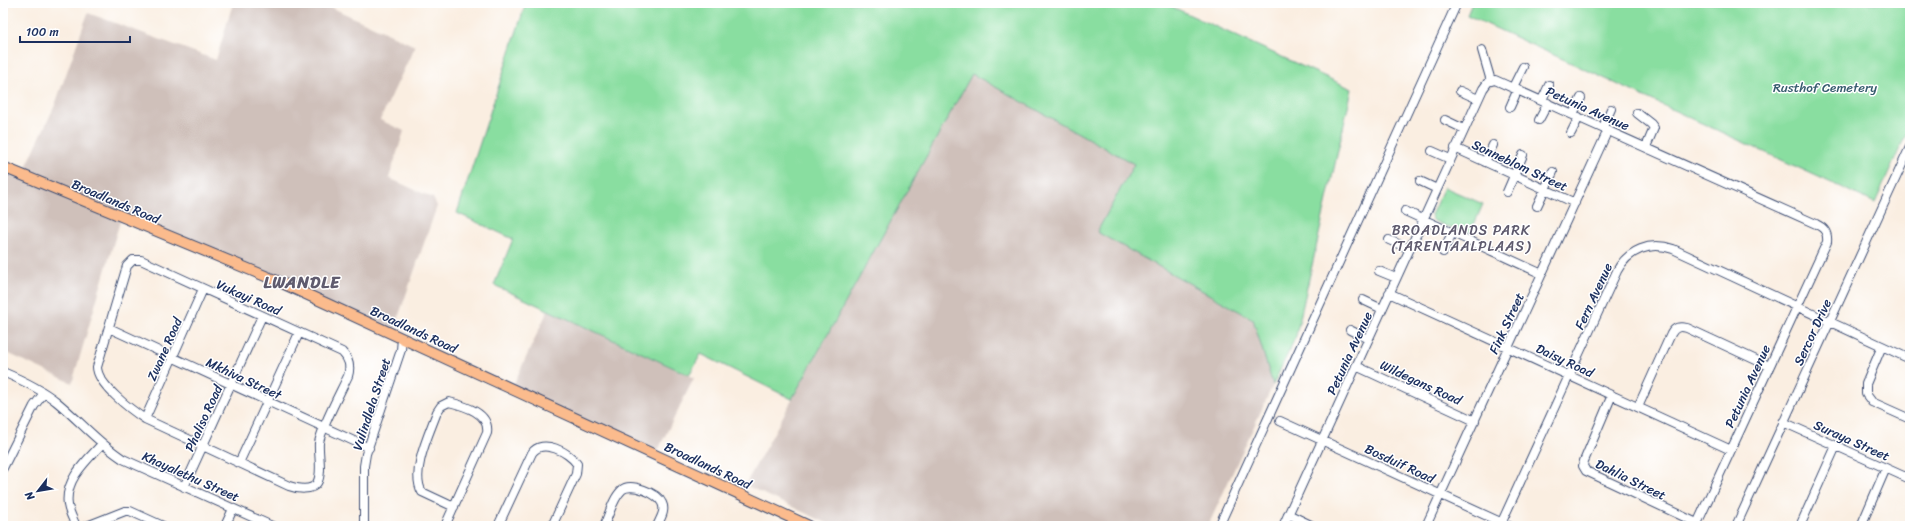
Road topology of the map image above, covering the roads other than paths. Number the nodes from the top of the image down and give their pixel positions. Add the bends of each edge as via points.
1 (1457, 3) edge
2 (1482, 50) dead end
3 (1523, 67) dead end
4 (1491, 80) junction
5 (1549, 85) dead end
6 (1515, 88) junction
7 (1460, 91) dead end
8 (1581, 98) dead end
9 (1478, 99) junction
10 (1545, 101) junction
11 (1510, 107) dead end
12 (1611, 109) dead end
13 (1637, 113) dead end
14 (1576, 115) junction
15 (1445, 120) dead end
16 (1539, 120) dead end
17 (1464, 129) junction
18 (1605, 129) junction
19 (1571, 133) dead end
20 (1493, 145) dead end
21 (1646, 147) junction
22 (1910, 147) edge
23 (1455, 148) junction
24 (1432, 151) dead end
25 (1523, 155) dead end
26 (1450, 159) junction
27 (1485, 162) junction
28 (3, 167) edge
29 (1553, 172) dead end
30 (1514, 175) junction
31 (1420, 181) dead end
32 (1437, 189) junction
33 (1545, 189) junction
34 (1507, 192) dead end
35 (1575, 203) junction
36 (1537, 206) dead end
37 (1405, 211) dead end
38 (1423, 220) junction
39 (1452, 233) junction
40 (1389, 240) dead end
41 (1410, 248) junction
42 (1443, 252) dead end
43 (1379, 271) dead end
44 (1542, 274) junction
45 (1396, 278) junction
46 (204, 289) junction
47 (1389, 293) junction
48 (1363, 300) dead end
49 (1798, 307) junction
50 (1382, 309) junction
51 (262, 316) junction
52 (1830, 322) junction
53 (109, 328) junction
54 (1350, 330) dead end
55 (299, 333) junction
56 (402, 338) junction
57 (1368, 339) junction
58 (1882, 346) junction
59 (1508, 348) junction
60 (173, 359) junction
61 (1910, 359) edge
62 (1356, 366) junction
63 (1769, 366) junction
64 (3, 372) edge
65 (1569, 376) junction
66 (231, 386) junction
67 (44, 393) junction
68 (1612, 395) junction
69 (267, 403) junction
70 (1638, 407) junction
71 (145, 419) junction
72 (1910, 419) edge
73 (1280, 421) dead end
74 (1475, 421) junction
75 (1783, 422) junction
76 (324, 428) junction
77 (1322, 440) junction
78 (102, 444) junction
79 (203, 446) junction
80 (1836, 446) junction
81 (369, 448) junction
82 (1730, 450) junction
83 (6, 457) edge
84 (240, 463) junction
85 (3, 468) edge
86 (1886, 468) junction
87 (1910, 479) edge
88 (184, 487) junction
89 (1441, 495) junction
90 (454, 508) junction
91 (233, 509) junction
92 (1288, 514) junction
93 (1503, 525) edge
94 (1696, 525) edge
95 (76, 526) edge
96 (87, 526) edge
97 (163, 526) edge
98 (225, 526) edge
99 (272, 526) edge
100 (364, 526) edge
101 (445, 526) edge
102 (498, 526) edge
103 (552, 526) edge
104 (604, 526) edge
105 (657, 526) edge
106 (809, 526) edge
107 (1219, 526) edge
108 (1283, 526) edge
109 (1313, 526) edge
110 (1426, 526) edge
111 (1736, 526) edge
112 (1800, 526) edge
113 (1861, 526) edge

1 - 107 street
2 - 4 street
3 - 6 street
4 - 6 street, Petunia Avenue
4 - 9 street, Petunia Avenue via 1482,89
5 - 10 street
6 - 10 street, Petunia Avenue
6 - 11 street
7 - 9 street
8 - 14 street
9 - 17 street, Petunia Avenue
10 - 14 street, Petunia Avenue
10 - 16 street
12 - 18 street, Fink Street
13 - 21 street via 1654,128
14 - 18 street, Petunia Avenue
14 - 19 street
15 - 17 street
17 - 23 street, Petunia Avenue
18 - 21 street, Petunia Avenue
18 - 35 street, Fink Street
20 - 27 street
21 - 49 street, Petunia Avenue via 1825,230 1826,242
22 - 52 street, Sercor Drive
23 - 26 street, Petunia Avenue
23 - 27 street, Sonneblom Street
24 - 26 street
25 - 30 street
26 - 32 street, Petunia Avenue
27 - 30 street, Sonneblom Street
28 - 56 main road, Broadlands Road via 282,284
29 - 33 street
30 - 33 street, Sonneblom Street
30 - 34 street
31 - 32 street
32 - 38 street, Petunia Avenue
33 - 35 street, Sonneblom Street
33 - 36 street
35 - 44 street, Fink Street
37 - 38 street
38 - 39 street
38 - 41 street, Petunia Avenue
39 - 42 street
39 - 44 street
40 - 41 street
41 - 45 street, Petunia Avenue
43 - 45 street
44 - 59 street, Fink Street
45 - 47 street, Petunia Avenue
46 - 51 street, Vukayi Road
46 - 53 street, Vukayi Road via 141,260 132,260 127,266
46 - 60 street, Zwane Road
47 - 50 street, Petunia Avenue
47 - 59 street, Daisy Road
48 - 50 street
49 - 52 street, Fern Avenue
49 - 63 street, Petunia Avenue
49 - 65 street, Fern Avenue via 1673,249 1661,246 1646,247 1632,253 1620,265
50 - 57 street, Petunia Avenue
51 - 55 street, Vukayi Road
51 - 66 street, Phaliso Road
52 - 58 street, Fern Avenue
52 - 75 street, Sercor Drive
53 - 60 street, Mkhiva Street
53 - 71 street, Vukayi Road via 97,373 103,383
54 - 57 street
55 - 69 street
55 - 76 street, Vukayi Road via 342,352 349,364 348,376
56 - 81 street, Vulindlela Street via 401,350
56 - 106 main road, Broadlands Road
57 - 62 street, Petunia Avenue
58 - 61 street, Fern Avenue
58 - 72 street via 1866,384 1866,394 1872,402
59 - 65 street, Daisy Road
59 - 74 street, Fink Street
60 - 66 street, Mkhiva Street
60 - 71 street, Zwane Road
62 - 74 street, Wildegans Road
62 - 77 street, Petunia Avenue
63 - 70 street via 1687,328 1678,327 1671,334
63 - 82 street, Petunia Avenue
64 - 67 street, Khayalethu Street
65 - 68 street, Daisy Road
65 - 93 street, Fern Avenue
66 - 69 street, Mkhiva Street
66 - 79 street, Phaliso Road
67 - 78 street, Khayalethu Street via 60,404
67 - 83 street
68 - 70 street, Daisy Road
68 - 94 street, Dahlia Street via 1584,461 1586,471
69 - 76 street, Mkhiva Street
69 - 84 street
70 - 82 street, Daisy Road
71 - 79 street, Vukayi Road
73 - 77 street, Bosduif Road
74 - 89 street, Fink Street
75 - 80 street, Suraya Street
75 - 111 street, Sercor Drive
76 - 81 street, Mkhiva Street
76 - 84 street, Vukayi Road via 319,443 319,478 311,488 289,486
77 - 89 street, Bosduif Road
77 - 92 street, Petunia Avenue
78 - 88 street, Khayalethu Street via 123,459
78 - 95 street via 72,480 68,503
79 - 84 street, Vukayi Road
79 - 88 street, Phaliso Road
80 - 86 street, Suraya Street
80 - 112 street
81 - 100 street, Vulindlela Street via 364,466
82 - 94 street, Petunia Avenue
83 - 85 street
86 - 87 street, Suraya Street
86 - 113 street
88 - 91 street, Khayalethu Street
89 - 93 street, Bosduif Road
89 - 110 street, Fink Street
90 - 90 street via 487,432 488,424 481,415 449,402 441,406 437,412 420,461 418,480 422,492
90 - 101 street
91 - 98 street
91 - 99 street, Khayalethu Street
92 - 108 street, Petunia Avenue
92 - 109 street
96 - 97 street via 124,511 130,511
102 - 103 street via 532,453 538,447 546,446 570,456 577,464 576,474
104 - 105 street via 618,494 633,486 655,495 662,502 664,510

